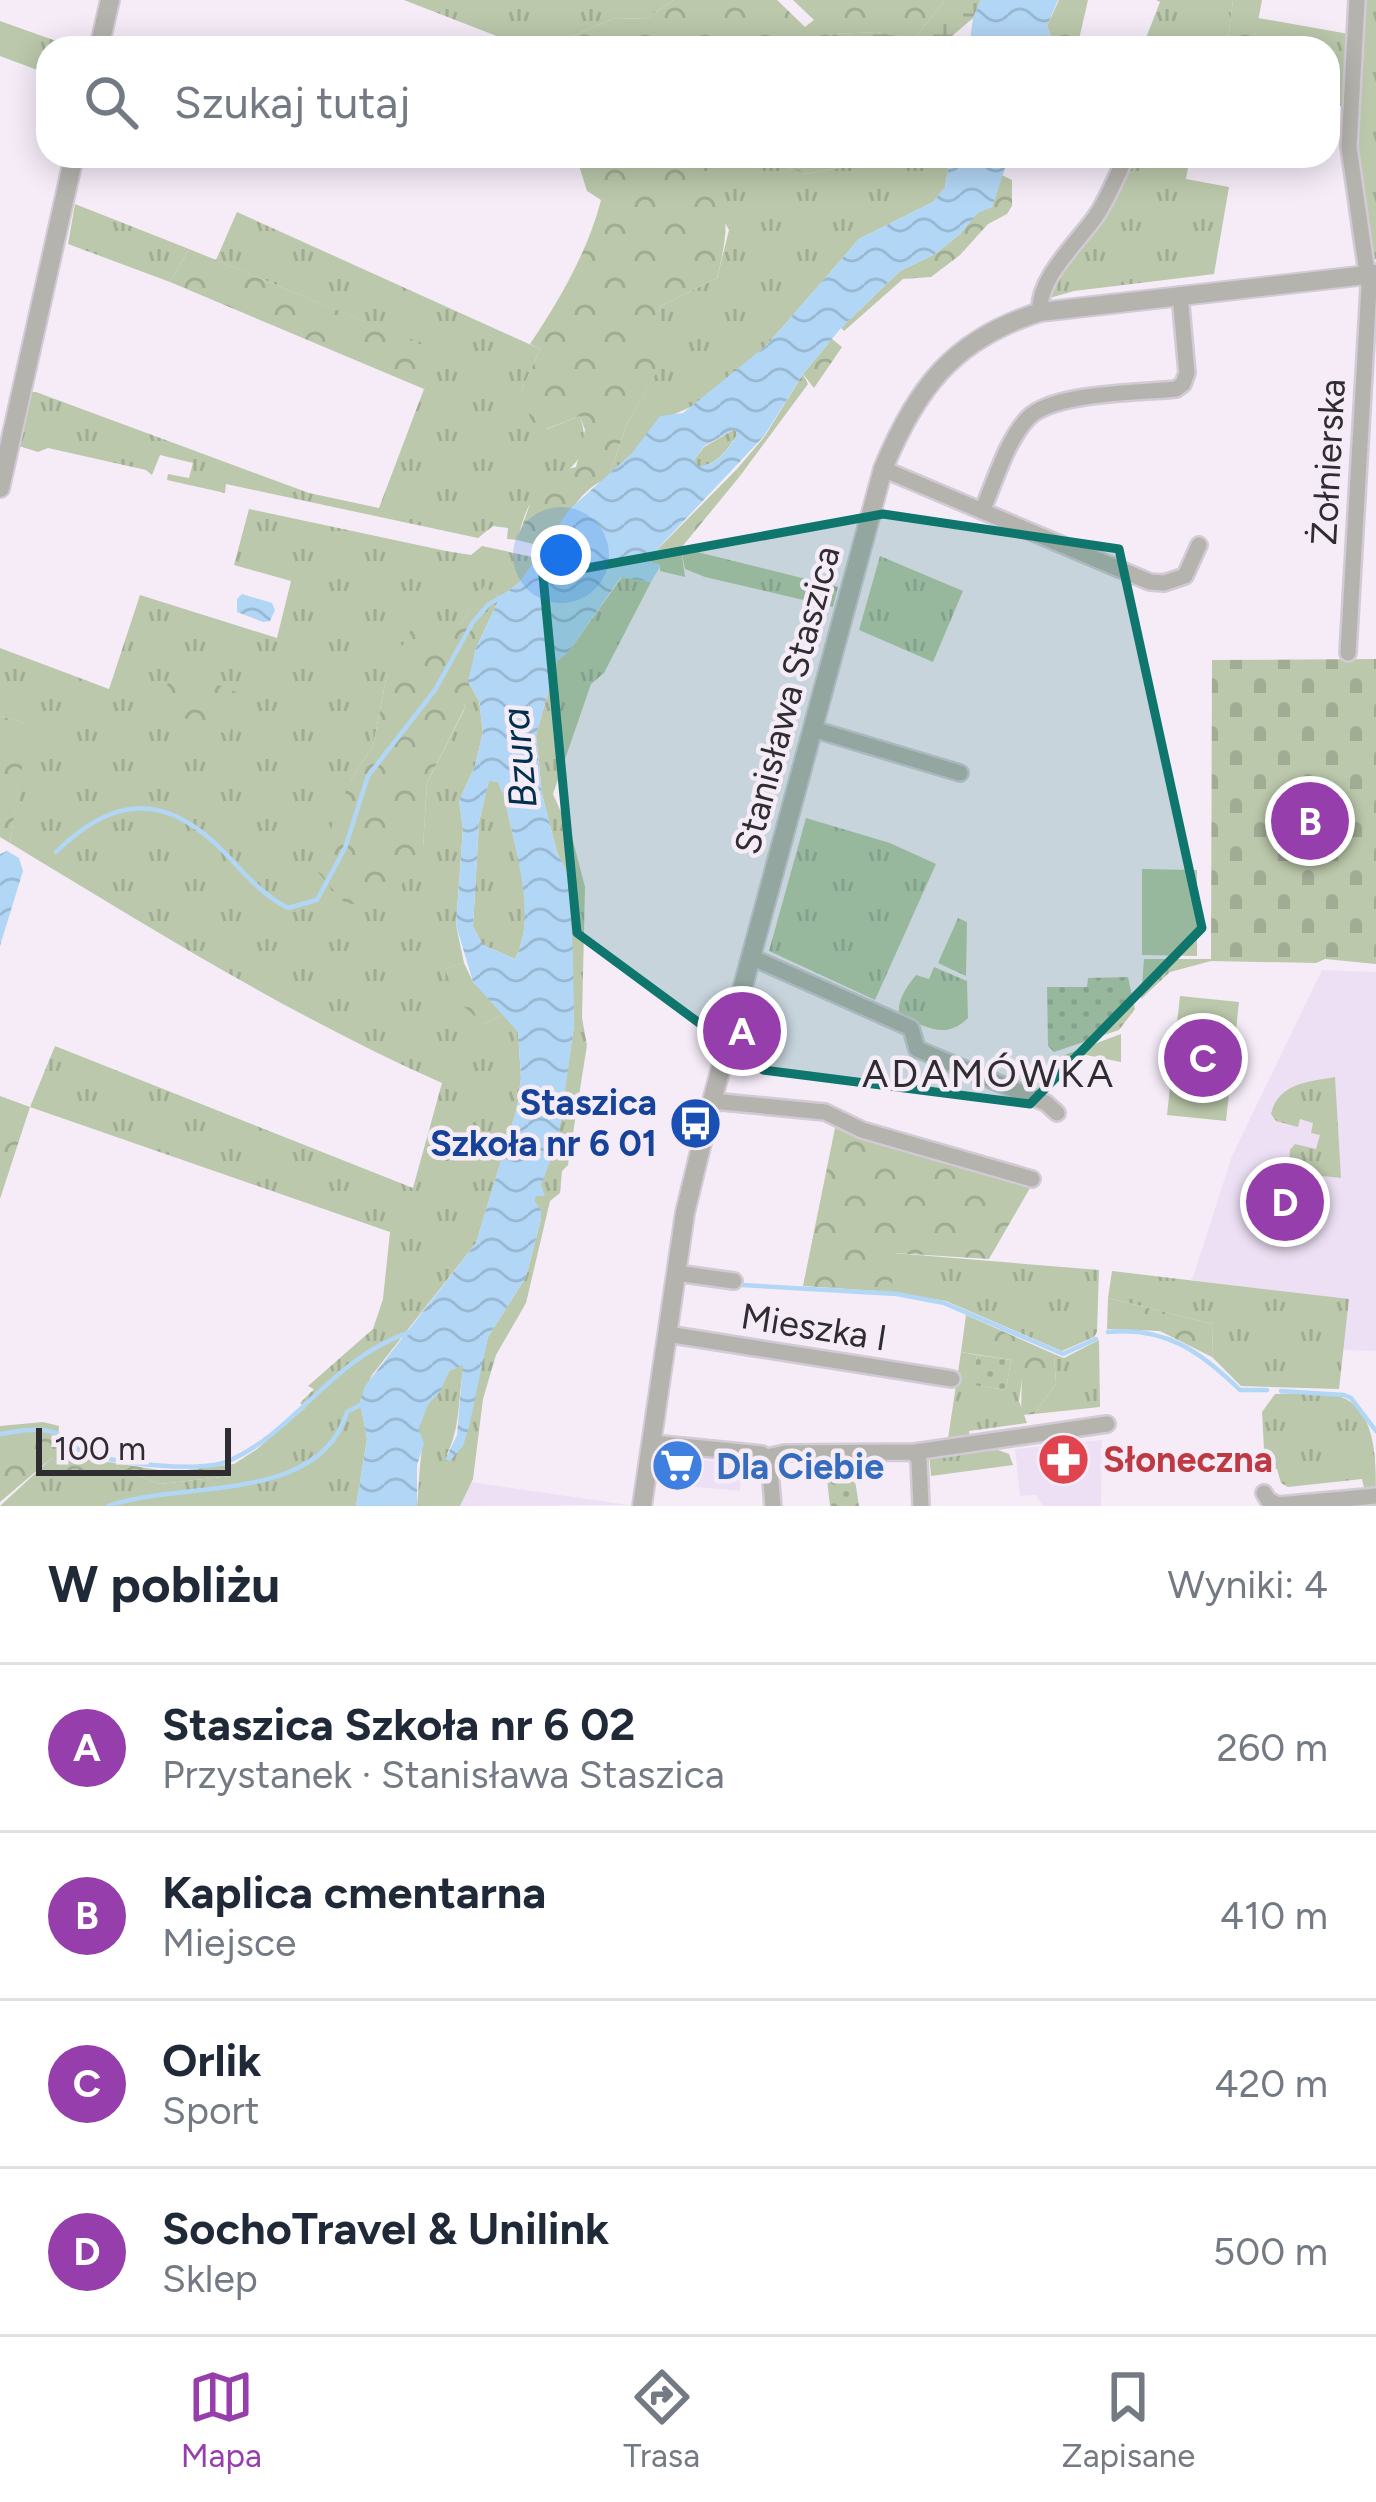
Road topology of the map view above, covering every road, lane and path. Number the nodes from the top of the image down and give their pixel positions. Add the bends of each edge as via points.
1 (110, 0) edge
2 (1357, 0) edge
3 (102, 36) edge
4 (71, 168) edge
5 (1120, 168) edge
6 (1372, 274) edge
7 (1180, 295) junction
8 (1040, 312) junction
9 (883, 470) junction
10 (0, 488) edge
11 (982, 511) junction
12 (1198, 545) dead end
13 (1348, 653) dead end
14 (813, 729) junction
15 (960, 773) dead end
16 (751, 957) junction
17 (712, 1101) junction
18 (1057, 1113) dead end
19 (1032, 1179) dead end
20 (676, 1274) junction
21 (734, 1281) dead end
22 (667, 1334) junction
23 (952, 1379) dead end
24 (1107, 1424) dead end
25 (652, 1443) junction
26 (914, 1452) junction
27 (767, 1457) junction
28 (1376, 1496) edge
29 (1269, 1501) edge
30 (642, 1506) edge
31 (773, 1506) edge
32 (921, 1506) edge

1 - 3 street
2 - 6 street, Żołnierska via 1349,147
4 - 10 street
5 - 8 street via 1053,274
6 - 7 street, Stanisława Staszica
6 - 13 street, Żołnierska
7 - 8 street, Stanisława Staszica
7 - 11 street via 1184,384 1036,411
8 - 9 street, Stanisława Staszica via 977,339 944,366 909,410
9 - 11 street
9 - 14 street, Stanisława Staszica
11 - 12 street via 1150,582 1185,576
14 - 15 street
14 - 16 street, Stanisława Staszica
16 - 17 street, Stanisława Staszica
16 - 18 street via 910,1028 917,1048
17 - 19 street via 825,1112
17 - 20 street, Stanisława Staszica
20 - 21 street
20 - 22 street, Stanisława Staszica
22 - 23 street, Mieszka I
22 - 25 street, Stanisława Staszica
24 - 26 street
25 - 27 street
25 - 30 street, Stanisława Staszica
26 - 27 street
26 - 32 street
27 - 31 street
28 - 29 street

